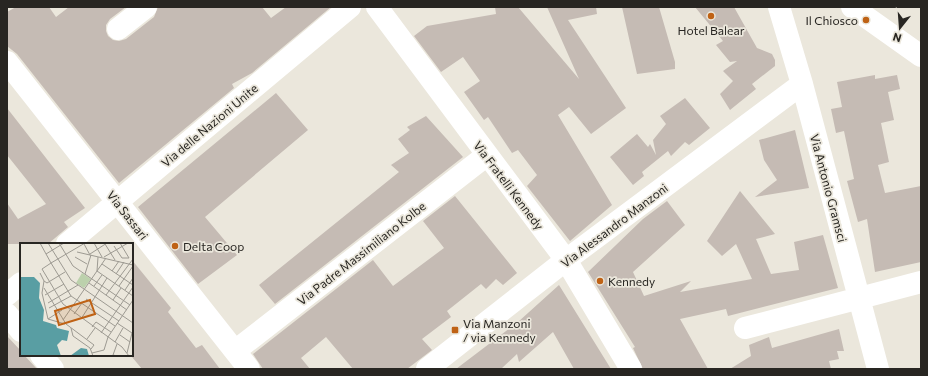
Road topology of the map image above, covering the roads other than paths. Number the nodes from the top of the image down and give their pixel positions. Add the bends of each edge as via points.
1 (146, 7) edge
2 (350, 7) edge
3 (377, 7) edge
4 (779, 7) edge
5 (852, 7) edge
6 (118, 29) dead end
7 (921, 56) edge
8 (7, 62) edge
9 (802, 84) junction
10 (487, 155) junction
11 (118, 201) junction
12 (68, 243) edge
13 (566, 260) junction
14 (921, 282) edge
15 (20, 284) edge
16 (7, 295) edge
17 (859, 298) junction
18 (7, 314) edge
19 (745, 328) dead end
20 (20, 330) edge
21 (235, 351) junction
22 (43, 356) edge
23 (53, 369) edge
24 (249, 369) edge
25 (428, 369) edge
26 (631, 369) edge
27 (878, 369) edge

1 - 6 street
2 - 11 street, Via delle Nazioni Unite
3 - 10 street, Via Fratelli Kennedy
4 - 9 street, Via Antonio Gramsci
5 - 7 street
8 - 11 street, Via Sassari
9 - 13 street, Via Alessandro Manzoni
9 - 17 street, Via Antonio Gramsci
10 - 13 street, Via Fratelli Kennedy
10 - 21 street, Via Padre Massimiliano Kolbe
11 - 12 street, Via delle Nazioni Unite
11 - 21 street, Via Sassari
13 - 25 street, Via Alessandro Manzoni
13 - 26 street, Via Fratelli Kennedy
14 - 17 street
15 - 16 street
17 - 19 street
17 - 27 street, Via Antonio Gramsci
18 - 20 street
21 - 24 street, Via Sassari
22 - 23 street

